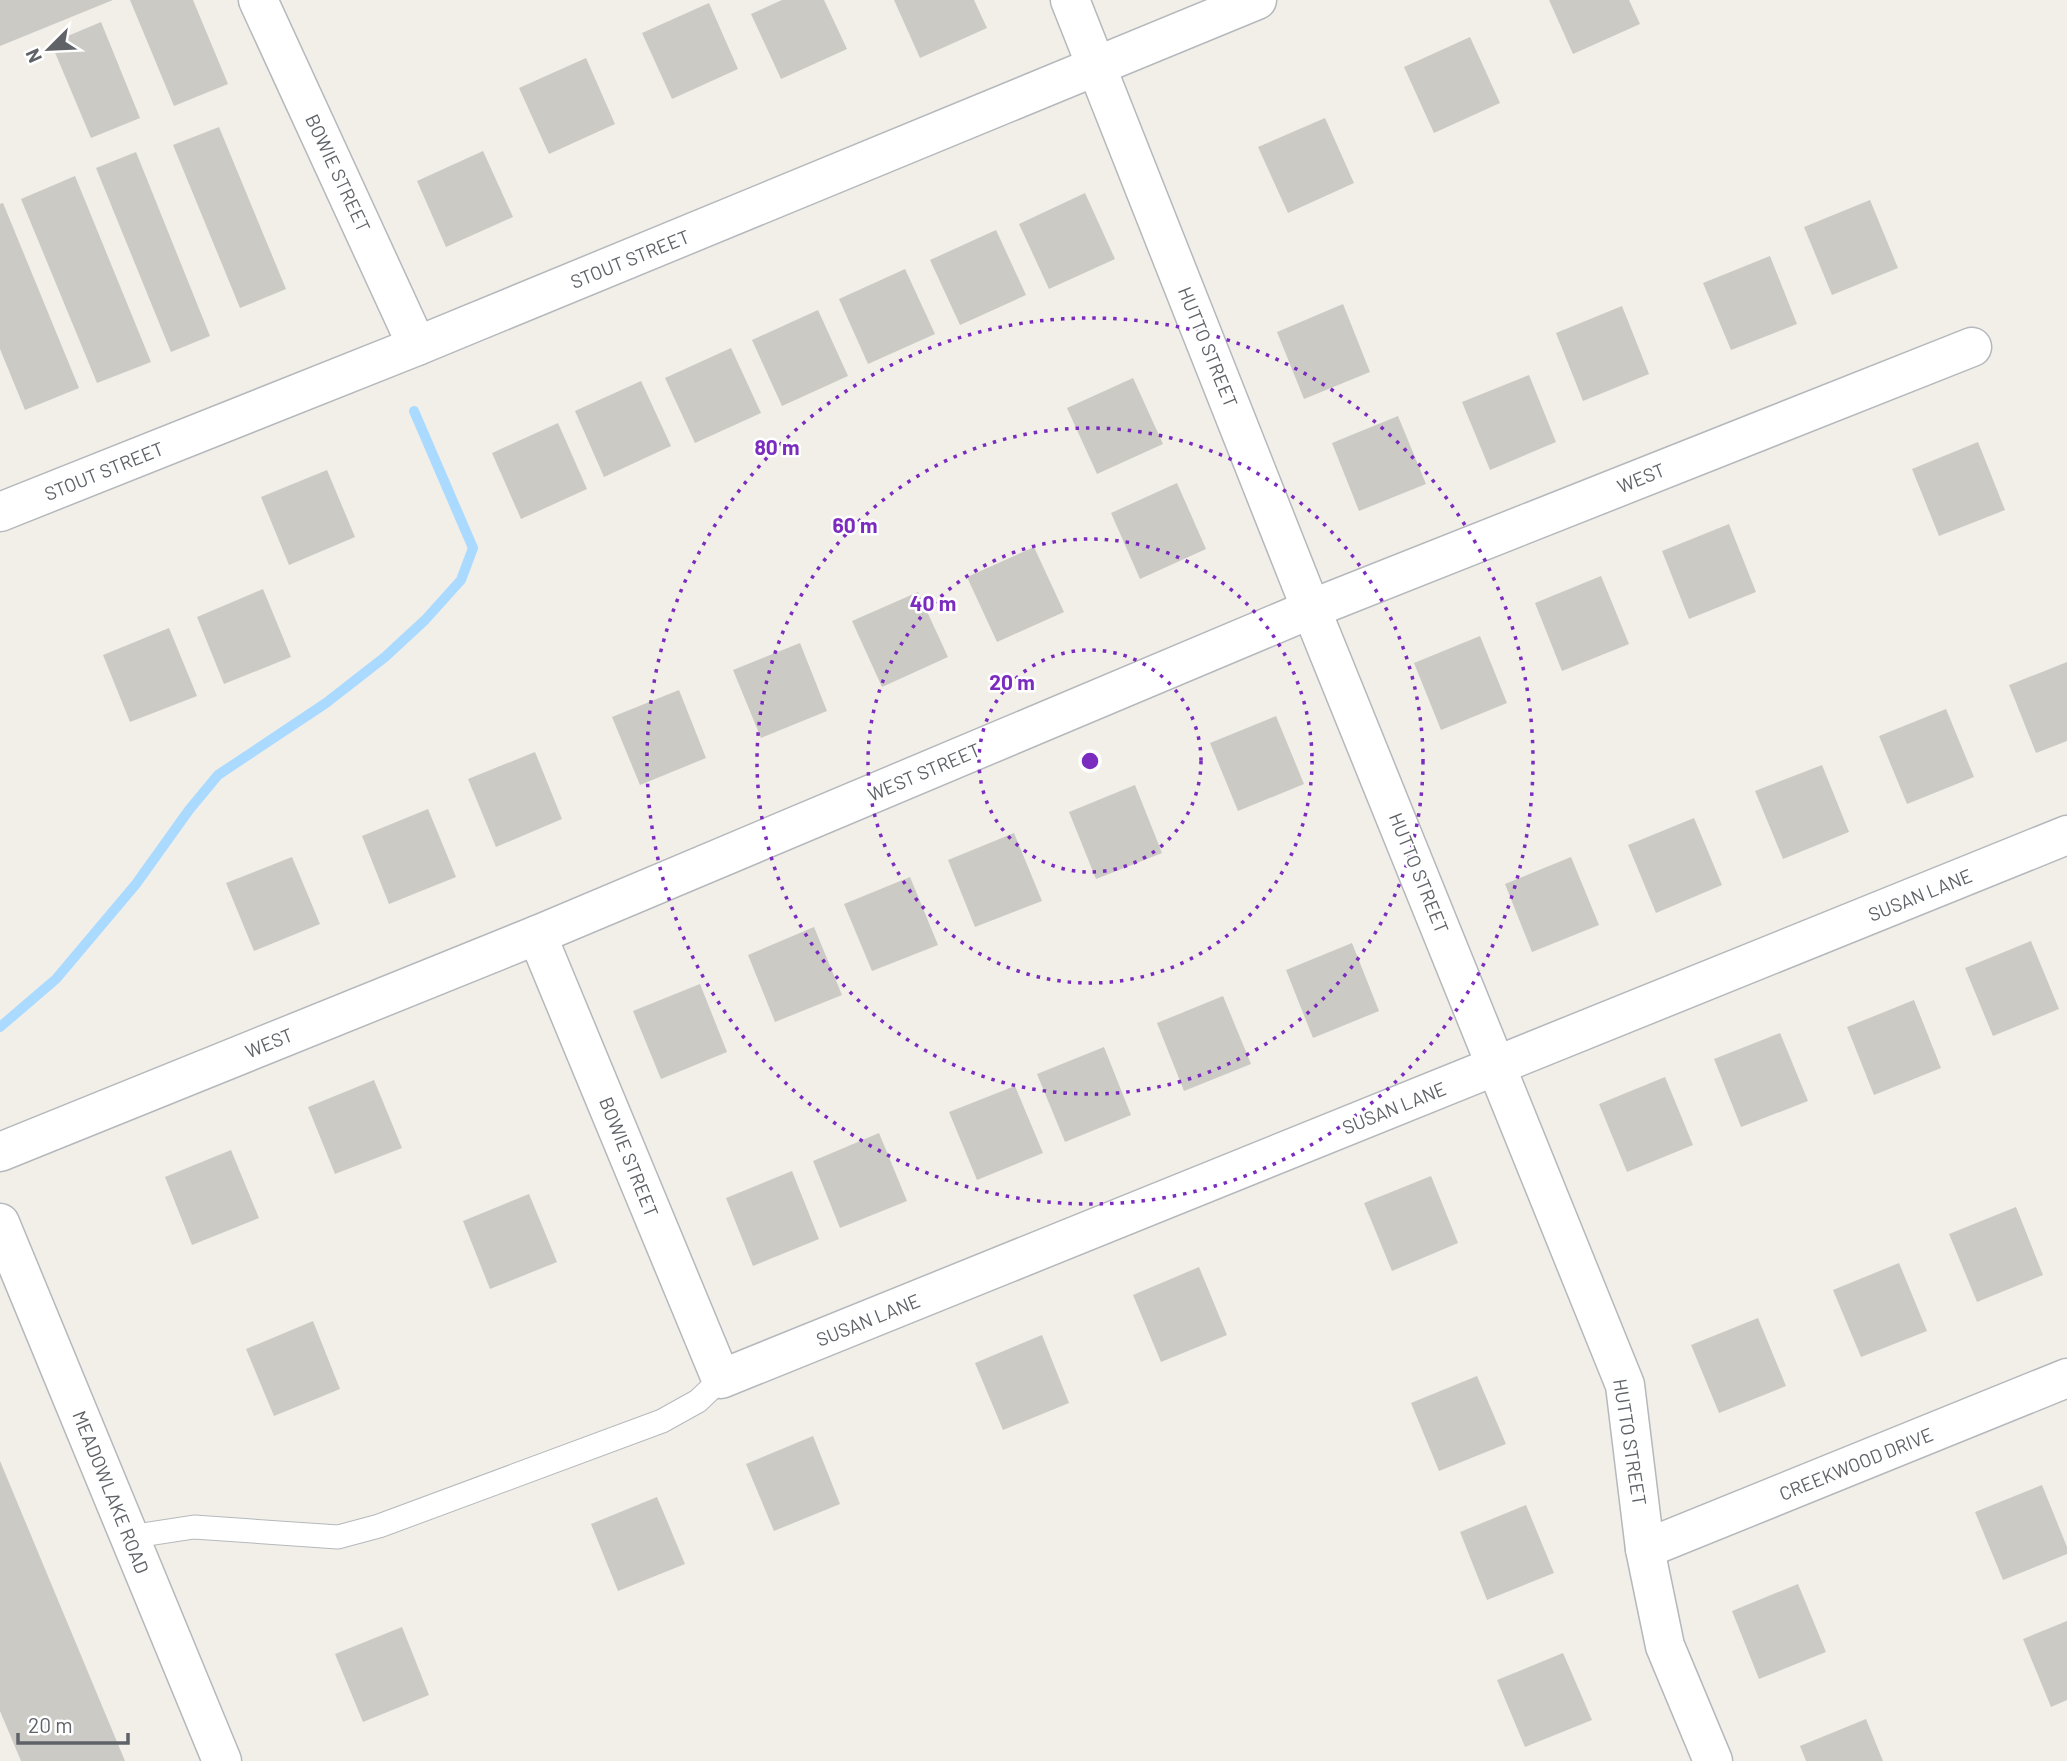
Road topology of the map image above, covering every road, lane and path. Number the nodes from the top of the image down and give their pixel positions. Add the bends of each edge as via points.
1 (258, 0) edge
2 (1070, 0) edge
3 (1257, 0) edge
4 (1097, 65) junction
5 (417, 346) junction
6 (1972, 347) dead end
7 (0, 512) edge
8 (1311, 609) junction
9 (2067, 835) edge
10 (537, 935) junction
11 (1497, 1066) junction
12 (0, 1152) edge
13 (0, 1223) edge
14 (2067, 1378) edge
15 (721, 1379) junction
16 (130, 1537) junction
17 (1645, 1549) junction
18 (222, 1761) edge
19 (1713, 1761) edge

1 - 5 street, BOWIE STREET
2 - 4 street, HUTTO STREET
3 - 4 street, STOUT STREET
4 - 5 street, STOUT STREET
4 - 8 street, HUTTO STREET
5 - 7 street, STOUT STREET
6 - 8 street, WEST
8 - 10 street, WEST STREET
8 - 11 street, HUTTO STREET
9 - 11 street, SUSAN LANE
10 - 12 street, WEST
10 - 15 street, BOWIE STREET
11 - 15 street, SUSAN LANE
11 - 17 street, HUTTO STREET via 1625,1385
13 - 16 street, MEADOWLAKE ROAD
14 - 17 street, CREEKWOOD DRIVE
15 - 16 lane via 698,1401 662,1421 338,1537 194,1527
16 - 18 street, MEADOWLAKE ROAD
17 - 19 street, HUTTO STREET via 1665,1646

